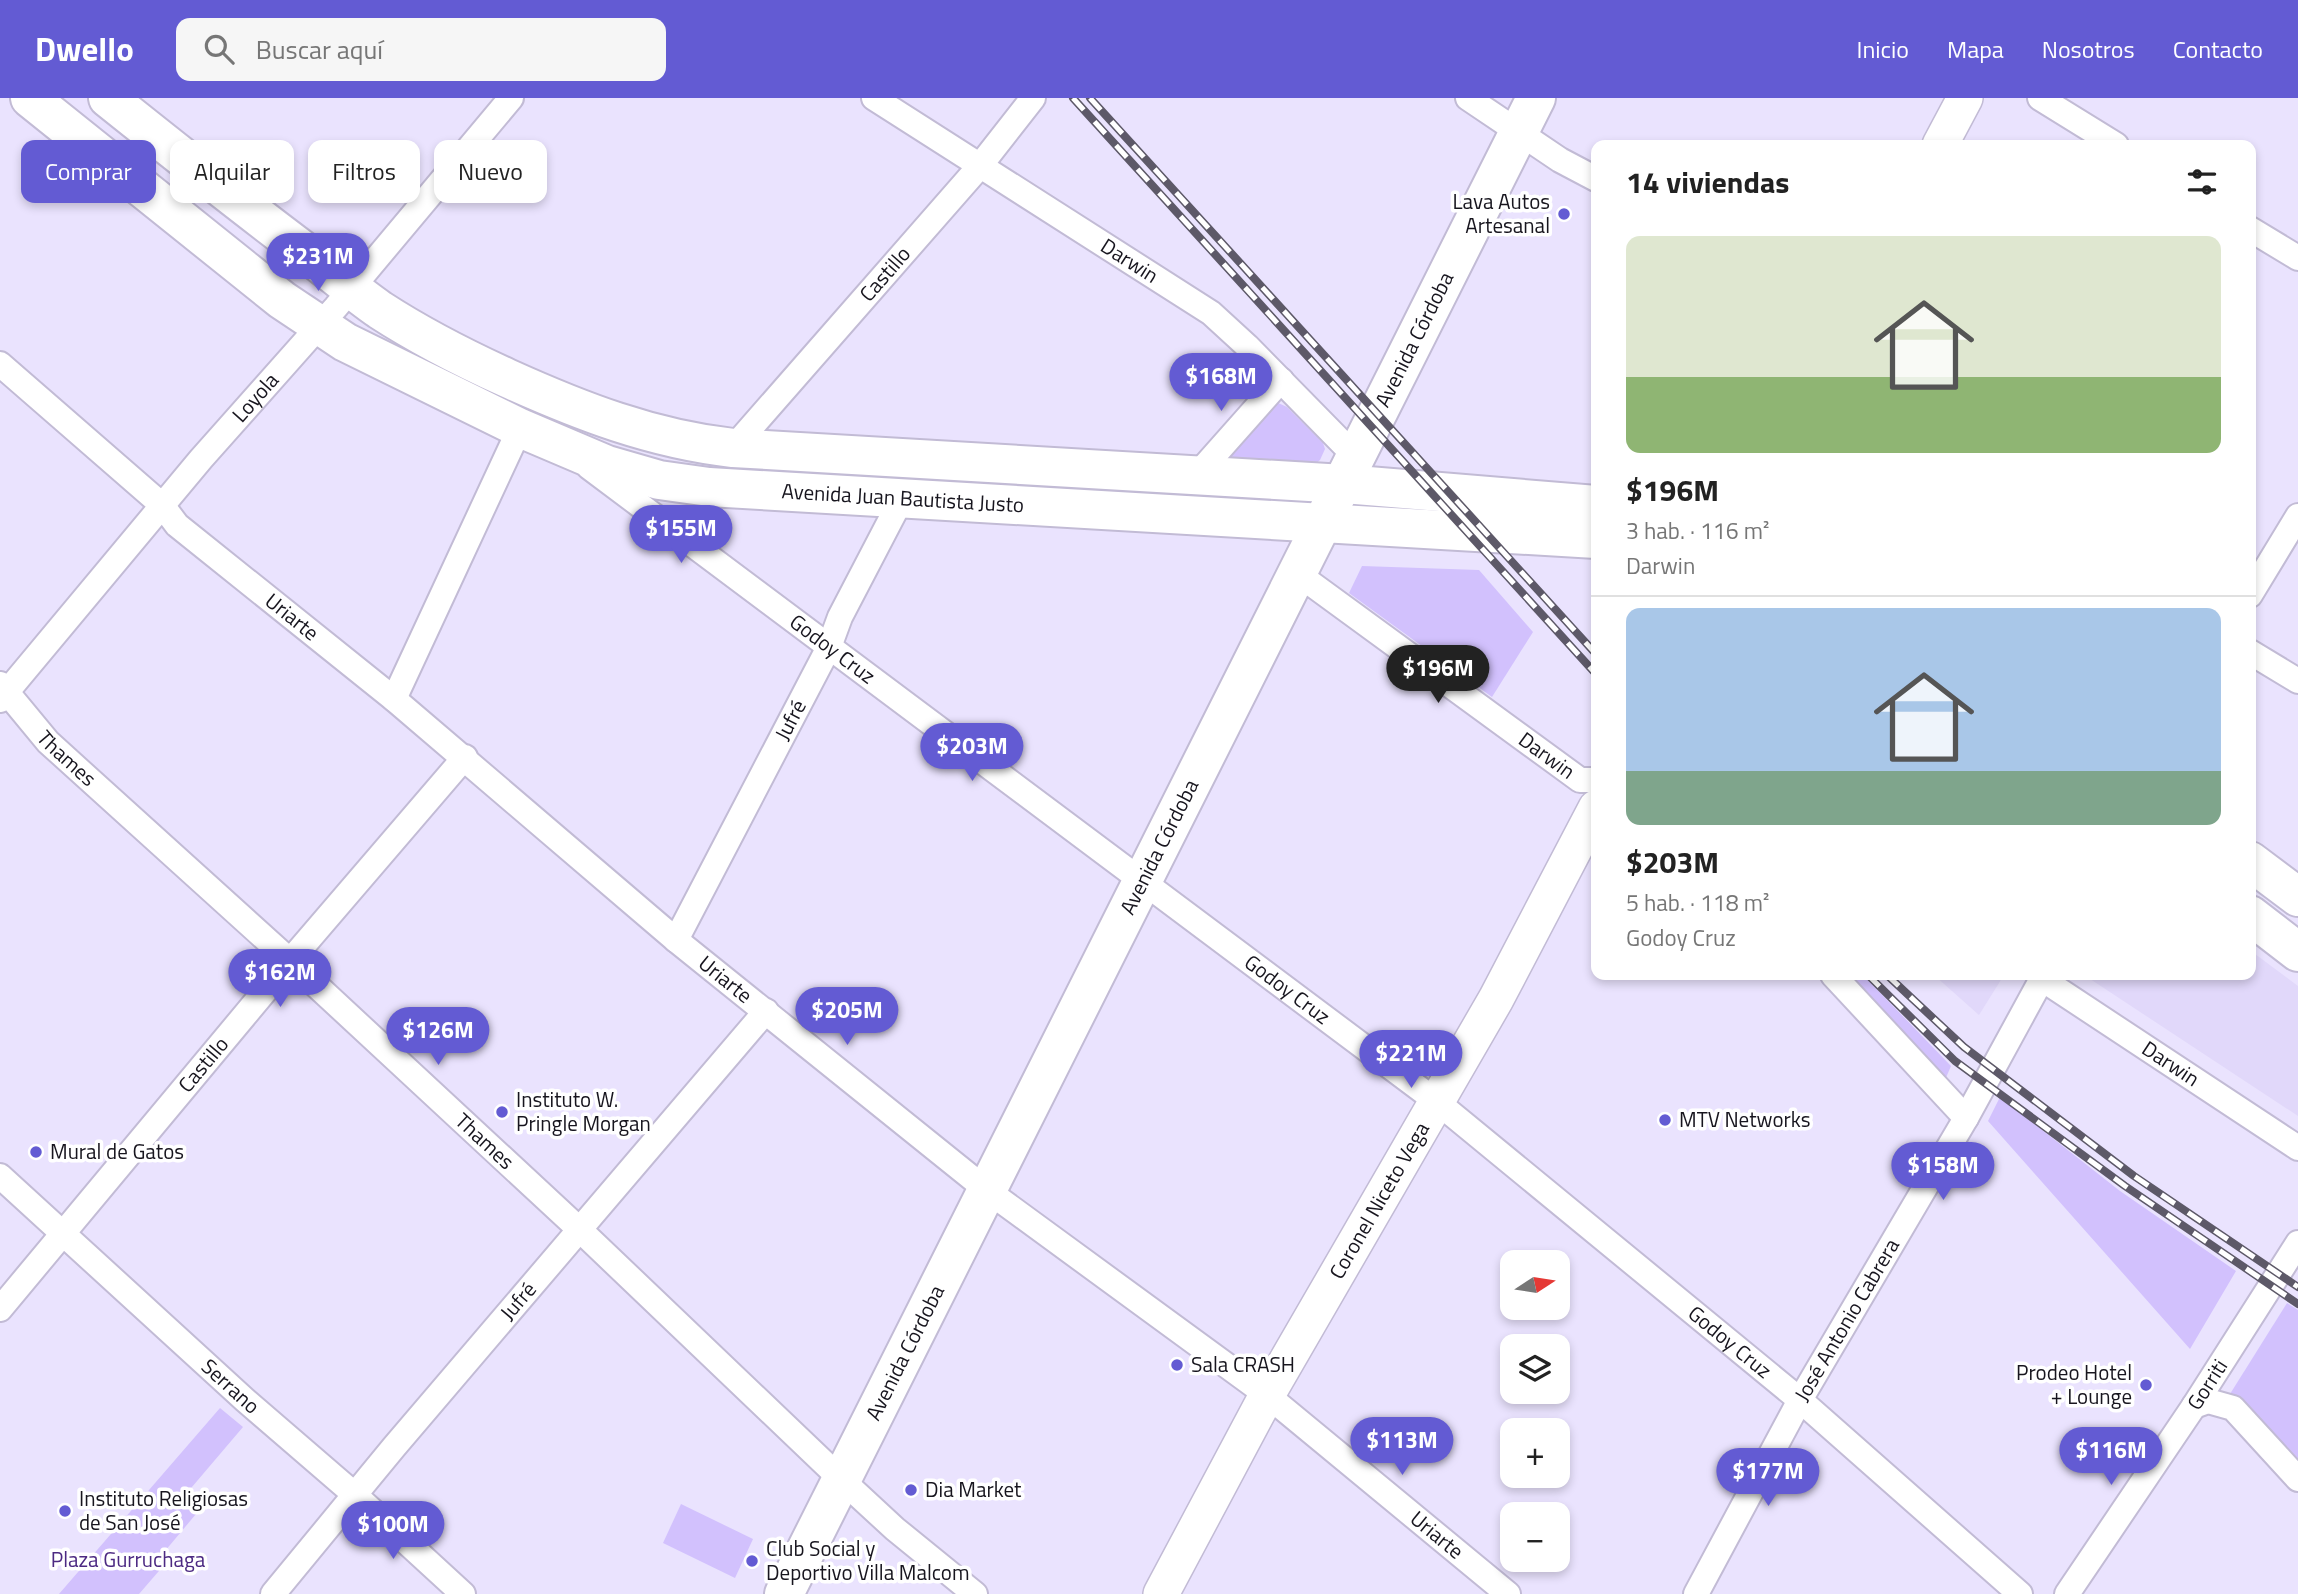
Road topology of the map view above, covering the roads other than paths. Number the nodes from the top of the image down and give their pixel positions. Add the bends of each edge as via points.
1 (30, 98) edge
2 (108, 98) edge
3 (511, 98) edge
4 (874, 98) edge
5 (1033, 98) edge
6 (1468, 98) edge
7 (1536, 98) edge
8 (1965, 98) edge
9 (2040, 98) edge
10 (1518, 131) junction
11 (1943, 140) edge
12 (2108, 140) edge
13 (979, 167) junction
14 (1591, 176) edge
15 (2256, 233) edge
16 (2298, 258) edge
17 (351, 288) junction
18 (319, 326) junction
19 (0, 364) edge
20 (1281, 380) junction
21 (520, 428) junction
22 (560, 446) junction
23 (733, 448) junction
24 (1350, 471) junction
25 (1195, 477) junction
26 (902, 498) junction
27 (1591, 504) edge
28 (162, 505) junction
29 (2298, 516) edge
30 (1325, 523) junction
31 (1591, 540) edge
32 (1298, 574) junction
33 (2256, 585) edge
34 (829, 647) junction
35 (2256, 656) edge
36 (2298, 681) edge
37 (2, 692) edge
38 (394, 699) junction
39 (465, 757) junction
40 (1591, 780) edge
41 (1591, 818) edge
42 (2256, 866) edge
43 (1143, 882) junction
44 (2298, 897) edge
45 (2256, 920) edge
46 (676, 940) junction
47 (2298, 952) edge
48 (290, 961) junction
49 (1838, 980) edge
50 (2041, 980) edge
51 (2047, 980) edge
52 (766, 1010) junction
53 (1436, 1101) junction
54 (1966, 1118) junction
55 (2298, 1148) edge
56 (0, 1176) edge
57 (988, 1191) junction
58 (579, 1229) junction
59 (63, 1234) junction
60 (2298, 1243) edge
61 (0, 1309) edge
62 (1268, 1395) junction
63 (1800, 1400) junction
64 (2194, 1406) junction
65 (2298, 1479) edge
66 (843, 1481) junction
67 (354, 1494) junction
68 (273, 1594) edge
69 (463, 1594) edge
70 (784, 1594) edge
71 (975, 1594) edge
72 (1161, 1594) edge
73 (1508, 1594) edge
74 (1696, 1594) edge
75 (2020, 1594) edge
76 (2067, 1594) edge

1 - 18 main road, Avenida Juan Bautista Justo
2 - 17 main road, Avenida Juan Bautista Justo
3 - 17 street, Loyola
4 - 13 street, Darwin
5 - 13 street, Castillo
6 - 10 street
7 - 10 main road, Avenida Córdoba
8 - 11 street
9 - 12 street
10 - 14 street
10 - 24 main road, Avenida Córdoba
13 - 20 street, Darwin via 1182,292 1211,313
13 - 23 street, Castillo
15 - 16 street
17 - 18 street, Loyola
17 - 23 main road, Avenida Juan Bautista Justo via 433,341 551,398 654,434
18 - 21 main road, Avenida Juan Bautista Justo
18 - 28 street, Loyola
19 - 28 street, Uriarte
20 - 24 street, Darwin
20 - 25 street
21 - 22 main road, Avenida Juan Bautista Justo
21 - 38 street
22 - 26 main road, Avenida Juan Bautista Justo via 659,480
22 - 34 street, Godoy Cruz
23 - 25 main road, Avenida Juan Bautista Justo
24 - 25 main road, Avenida Juan Bautista Justo
24 - 27 main road, Avenida Juan Bautista Justo
24 - 30 main road, Avenida Córdoba
26 - 30 main road, Avenida Juan Bautista Justo
26 - 34 street, Jufré
28 - 37 street, Loyola
28 - 38 street, Uriarte via 177,525
29 - 33 street
30 - 31 main road, Avenida Juan Bautista Justo
30 - 32 main road, Avenida Córdoba
32 - 40 street, Darwin via 1580,780
32 - 43 main road, Avenida Córdoba
34 - 43 street, Godoy Cruz
34 - 46 street, Jufré
35 - 36 street
37 - 48 street, Thames via 48,741
38 - 39 street, Uriarte
39 - 46 street, Uriarte
39 - 48 street, Castillo
41 - 53 street, Coronel Niceto Vega via 1496,999
42 - 44 main road
43 - 53 street, Godoy Cruz
43 - 57 main road, Avenida Córdoba
45 - 47 main road
46 - 52 street, Uriarte
48 - 58 street, Thames
48 - 59 street, Castillo
49 - 54 street
50 - 54 street, José Antonio Cabrera
51 - 55 street, Darwin
52 - 57 street, Uriarte
52 - 58 street, Jufré
53 - 62 street, Coronel Niceto Vega
53 - 63 street, Godoy Cruz
54 - 63 street, José Antonio Cabrera
56 - 59 street, Serrano
57 - 62 street, Uriarte
57 - 66 main road, Avenida Córdoba
58 - 66 street, Thames
58 - 67 street, Jufré
59 - 61 street, Castillo
59 - 67 street, Serrano
60 - 64 street, Gorriti
62 - 72 street, Coronel Niceto Vega
62 - 73 street, Uriarte
63 - 74 street, José Antonio Cabrera
63 - 75 street, Godoy Cruz
64 - 65 street via 2208,1401 2233,1408
64 - 76 street, Gorriti
66 - 70 main road, Avenida Córdoba
66 - 71 street, Thames
67 - 68 street, Jufré
67 - 69 street, Serrano

